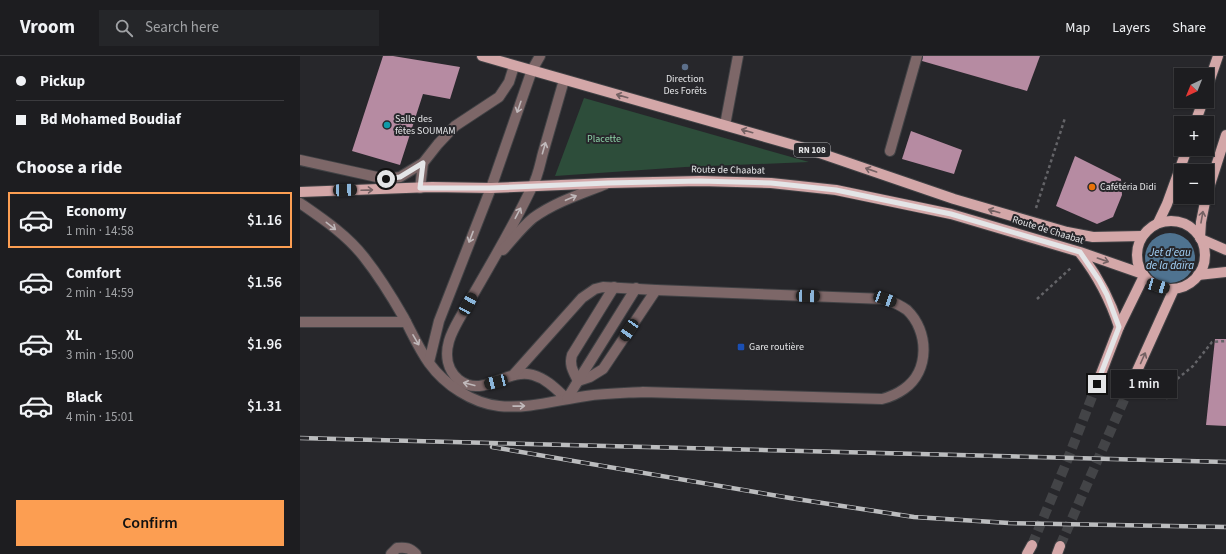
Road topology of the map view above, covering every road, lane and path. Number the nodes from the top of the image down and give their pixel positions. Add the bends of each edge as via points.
1 (482, 56) edge
2 (540, 56) edge
3 (738, 56) edge
4 (917, 56) edge
5 (1218, 56) edge
6 (514, 66) junction
7 (1214, 68) edge
8 (532, 70) junction
9 (564, 80) junction
10 (1065, 118) dead end
11 (725, 125) junction
12 (1226, 135) edge
13 (890, 151) dead end
14 (1184, 156) edge
15 (300, 160) edge
16 (423, 163) junction
17 (1214, 174) edge
18 (608, 183) junction
19 (534, 185) junction
20 (420, 188) junction
21 (490, 188) junction
22 (300, 192) edge
23 (300, 203) edge
24 (1205, 204) edge
25 (1032, 222) junction
26 (1158, 223) junction
27 (1142, 236) junction
28 (1201, 238) junction
29 (1226, 250) edge
30 (1080, 253) junction
31 (489, 267) junction
32 (1073, 267) dead end
33 (1226, 272) edge
34 (1143, 275) junction
35 (1198, 275) junction
36 (614, 287) junction
37 (636, 288) junction
38 (1174, 289) junction
39 (656, 290) junction
40 (1037, 299) dead end
41 (300, 322) edge
42 (406, 322) junction
43 (1119, 327) junction
44 (1226, 341) edge
45 (429, 362) junction
46 (514, 374) junction
47 (578, 381) junction
48 (1097, 384) tunnel mouth
49 (1127, 394) tunnel mouth
50 (568, 399) junction
51 (1166, 399) dead end
52 (1032, 545) tunnel mouth
53 (391, 554) edge
54 (416, 554) edge
55 (1027, 554) edge

1 - 6 main road, Route de Chaabat / RN 108
2 - 8 street
3 - 11 street
4 - 13 street
5 - 7 main road
6 - 8 main road, Route de Chaabat / RN 108
6 - 16 street via 509,82 499,97 455,126
8 - 9 main road, Route de Chaabat / RN 108
8 -> 21 street
11 -> 9 main road, Route de Chaabat / RN 108
19 -> 9 street
10 - 25 path
25 -> 11 main road, Route de Chaabat / RN 108 via 954,199 811,150
12 - 17 main road
14 - 26 main road
15 - 16 street via 386,179 400,177
16 - 20 street
18 - 19 main road, Route de Chaabat
18 - 30 main road, Route de Chaabat via 771,183 836,190 951,214
31 -> 18 street via 533,219 555,205
19 - 21 main road, Route de Chaabat
31 -> 19 street
20 - 21 main road, Route de Chaabat
22 -> 20 main road, Route de Chaabat
21 -> 45 street via 439,321
23 -> 42 street via 346,238 363,255
28 -> 24 main road
25 - 27 main road, Route de Chaabat / RN 108 via 1093,237
26 - 27 main road
26 - 28 main road via 1177,221 1186,224
27 - 34 main road via 1136,255
28 - 29 main road
28 - 35 main road via 1205,258
30 -> 34 main road, Route de Chaabat
30 - 43 main road via 1107,295
46 -> 31 street via 496,382 474,386 463,383 453,374 446,354 453,328
32 - 40 path
33 - 35 main road
34 - 38 main road via 1158,286
34 - 43 main road
35 - 38 main road via 1187,284
36 - 37 street
36 - 46 street via 595,289 582,298
36 - 47 street via 572,355 571,367
37 - 39 street
37 - 47 street
49 -> 38 main road
39 - 47 street via 602,369
39 - 50 street via 885,299 896,303 915,319 924,342 921,368 905,389 894,396 882,399 643,392
41 - 42 street
42 -> 45 street
43 - 48 main road
44 - 51 path via 1212,342 1193,366 1171,384
45 -> 50 street via 446,381 470,397 497,406 527,406
46 - 50 street via 540,377
47 - 50 street
52 - 55 main road
53 - 54 street via 397,548 405,547

